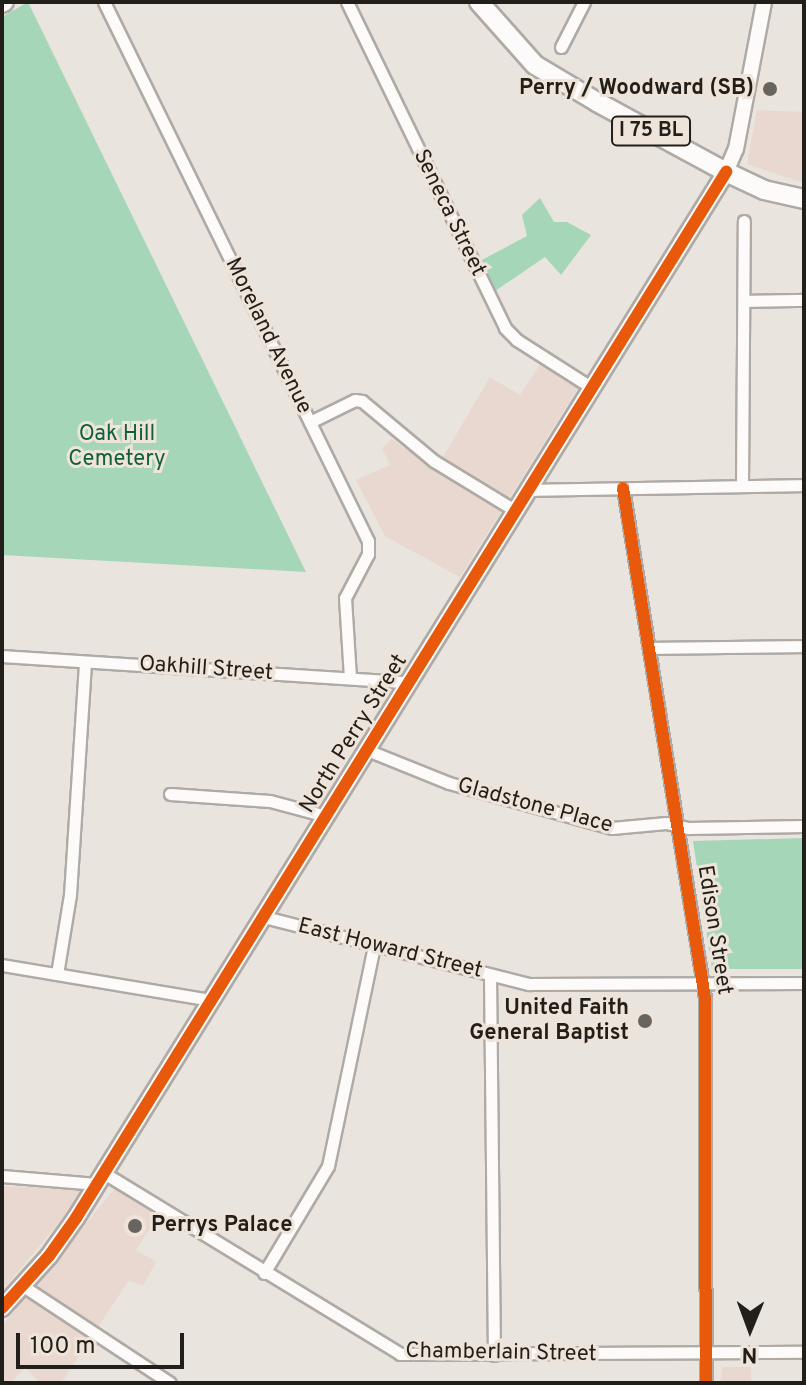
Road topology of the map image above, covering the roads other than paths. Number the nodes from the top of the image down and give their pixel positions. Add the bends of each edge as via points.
1 (104, 2) edge
2 (347, 2) edge
3 (479, 2) edge
4 (584, 2) edge
5 (764, 2) edge
6 (561, 47) dead end
7 (726, 172) junction
8 (804, 199) edge
9 (744, 221) dead end
10 (804, 300) edge
11 (744, 301) junction
12 (592, 388) junction
13 (310, 422) junction
14 (804, 485) edge
15 (742, 486) junction
16 (623, 488) junction
17 (529, 490) junction
18 (516, 511) junction
19 (804, 646) edge
20 (649, 648) junction
21 (2, 656) edge
22 (85, 662) junction
23 (350, 678) junction
24 (409, 682) junction
25 (367, 750) junction
26 (170, 794) dead end
27 (326, 816) junction
28 (677, 826) junction
29 (804, 826) edge
30 (264, 917) junction
31 (374, 945) junction
32 (2, 965) edge
33 (57, 974) junction
34 (490, 975) junction
35 (804, 983) edge
36 (703, 984) junction
37 (212, 1000) junction
38 (2, 1176) edge
39 (101, 1179) junction
40 (264, 1273) junction
41 (23, 1286) junction
42 (2, 1308) edge
43 (804, 1352) edge
44 (708, 1353) junction
45 (494, 1355) junction
46 (170, 1383) edge
47 (706, 1383) edge

1 - 13 street, Moreland Avenue
2 - 12 street, Seneca Street via 505,328
3 - 7 highway, I 75 BL via 535,65
4 - 6 street
5 - 7 street, North Perry Street via 736,149
7 - 8 highway, I 75 BL via 764,190
7 - 12 main road, North Perry Street
9 - 11 street
10 - 11 street
11 - 15 street
12 - 17 main road, North Perry Street
13 - 18 street via 362,401 431,460
13 - 23 street, Moreland Avenue via 369,544 345,598
14 - 15 street
15 - 16 street
16 - 17 street
16 - 20 street, Edison Street
17 - 18 main road, North Perry Street
18 - 24 main road, North Perry Street
19 - 20 street
20 - 28 street, Edison Street
21 - 22 street, Oakhill Street
22 - 23 street, Oakhill Street
22 - 33 street via 70,895
23 - 24 street, Oakhill Street
24 - 25 main road, North Perry Street
25 - 27 main road, North Perry Street
25 - 28 street, Gladstone Place via 449,783 607,827
26 - 27 street via 270,801
27 - 30 main road, North Perry Street
28 - 29 street, Gladstone Place
28 - 36 street, Edison Street
30 - 31 street, East Howard Street
30 - 37 main road, North Perry Street
31 - 34 street, East Howard Street
31 - 40 street via 327,1171
32 - 33 street
33 - 37 street
34 - 36 street, East Howard Street via 541,985
34 - 45 street
35 - 36 street, East Howard Street
36 - 44 street, Edison Street
37 - 39 main road, North Perry Street
38 - 39 street, Chamberlain Street
39 - 40 street, Chamberlain Street
39 - 41 main road, North Perry Street
40 - 45 street, Chamberlain Street via 395,1353
41 - 42 main road, North Perry Street
41 - 46 street
43 - 44 street, Chamberlain Street
44 - 45 street, Chamberlain Street
44 - 47 street, Edison Street

